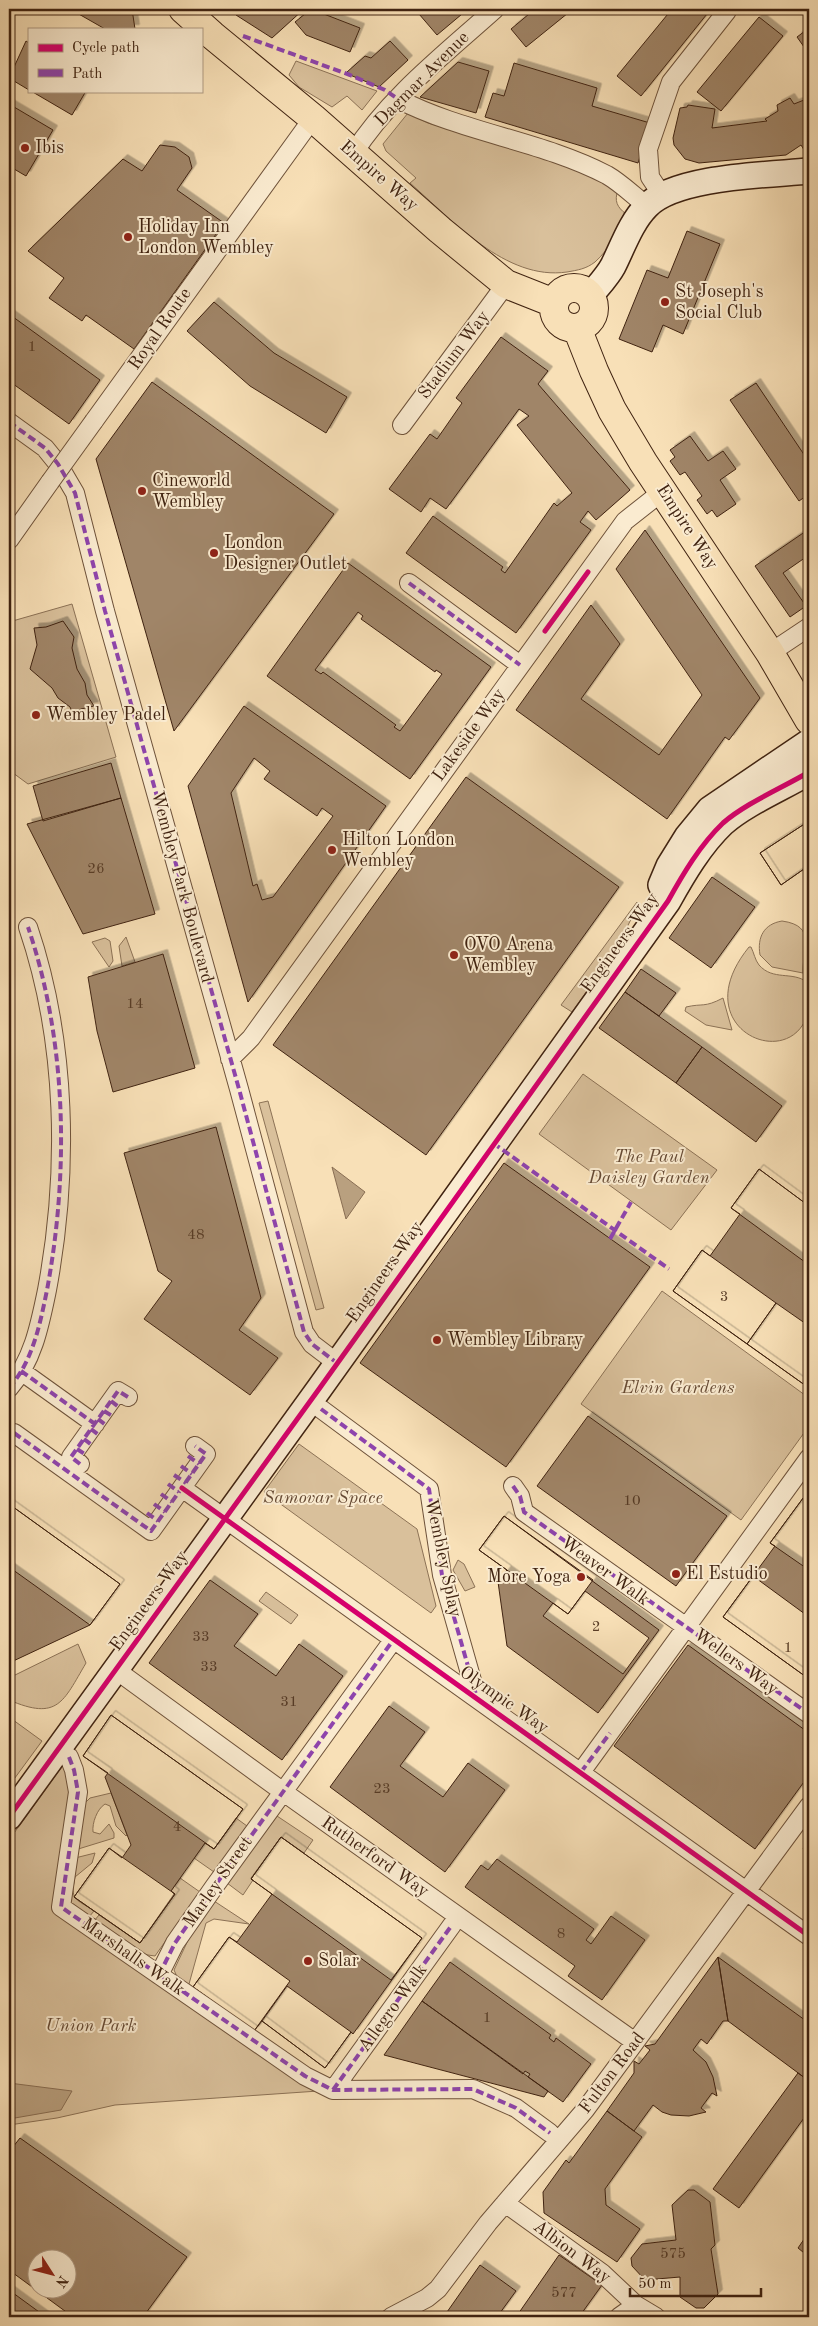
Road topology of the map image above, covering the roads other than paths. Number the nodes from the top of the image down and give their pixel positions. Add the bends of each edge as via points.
1 (495, 9) edge
2 (727, 11) dead end
3 (201, 19) edge
4 (398, 99) junction
5 (313, 118) junction
6 (354, 154) junction
7 (809, 171) edge
8 (654, 200) junction
9 (506, 284) junction
10 (590, 296) junction
11 (554, 303) junction
12 (578, 328) junction
13 (9, 422) edge
14 (402, 425) dead end
15 (663, 491) junction
16 (9, 540) edge
17 (409, 584) dead end
18 (809, 627) edge
19 (770, 653) junction
20 (520, 665) junction
21 (809, 720) edge
22 (809, 742) edge
23 (809, 772) edge
24 (28, 927) dead end
25 (620, 968) junction
26 (230, 1058) junction
27 (337, 1363) junction
28 (21, 1371) junction
29 (9, 1388) edge
30 (320, 1409) dead end
31 (99, 1428) dead end
32 (14, 1433) dead end
33 (809, 1458) edge
34 (514, 1486) dead end
35 (226, 1518) junction
36 (688, 1626) junction
37 (394, 1639) junction
38 (116, 1670) junction
39 (477, 1698) junction
40 (809, 1714) edge
41 (68, 1757) dead end
42 (581, 1772) junction
43 (282, 1791) junction
44 (809, 1806) edge
45 (9, 1817) edge
46 (746, 1890) junction
47 (452, 1925) dead end
48 (809, 1936) edge
49 (159, 1974) junction
50 (634, 2042) junction
51 (333, 2090) junction
52 (550, 2133) dead end
53 (505, 2203) junction
54 (636, 2305) junction
55 (391, 2317) edge
56 (619, 2317) edge
57 (656, 2317) edge

1 - 4 street, Dagmar Avenue
2 - 8 street via 671,82 648,149
3 - 5 main road, Empire Way
4 - 6 street, Dagmar Avenue
4 - 8 street via 423,112 576,162
5 - 6 main road, Empire Way
5 - 16 street, Royal Route, bridge
6 - 9 main road, Empire Way
7 - 8 street via 712,181
8 - 10 street
9 - 11 main road, Empire Way
9 - 14 street, Stadium Way
10 - 11 main road via 581,289 570,288
10 - 12 main road via 594,313 588,323
11 - 12 main road via 559,322
12 - 15 main road, Empire Way via 612,410
13 - 26 street, Wembley Park Boulevard via 45,448 75,493
15 - 19 main road, Empire Way
15 - 20 street, Lakeside Way via 625,521
17 - 20 street
18 - 19 street
19 - 21 main road, Empire Way
20 - 26 street, Lakeside Way via 251,1038
22 - 25 street, Engineers Way via 705,815 669,866
23 - 25 street, Engineers Way via 743,810 711,835
24 - 28 street via 41,968 53,1035 60,1106 60,1147 51,1268 40,1326
25 - 27 street, Engineers Way
26 - 27 street, Wembley Park Boulevard via 304,1332 312,1344
27 - 35 street, Engineers Way
28 - 29 street
28 - 31 street
30 - 39 street, Wembley Splay via 429,1489 442,1575
32 - 35 street, Olympic Way via 150,1531 175,1486
33 - 36 street
34 - 36 street, Weaver Walk via 524,1512 668,1616
35 - 37 street, Olympic Way
35 - 38 street, Engineers Way
36 - 40 street, Wellers Way
36 - 42 street
37 - 39 street, Olympic Way
37 - 43 street, Marley Street
38 - 43 street, Rutherford Way
38 - 45 street, Engineers Way
39 - 42 street, Olympic Way
41 - 49 street, Marshalls Walk via 78,1792 61,1907
42 - 46 street, Olympic Way
43 - 49 street, Marley Street via 175,1942
43 - 50 street, Rutherford Way
44 - 46 street, Fulton Road
46 - 48 street, Olympic Way
46 - 50 street, Fulton Road
47 - 51 street, Allegro Walk
49 - 51 street, Marshalls Walk via 305,2076
50 - 53 street, Fulton Road via 585,2110
51 - 52 street via 473,2089 516,2108
53 - 54 street, Albion Way via 602,2273
53 - 55 street, Fulton Road via 438,2289
54 - 56 street
54 - 57 street, Albion Way

